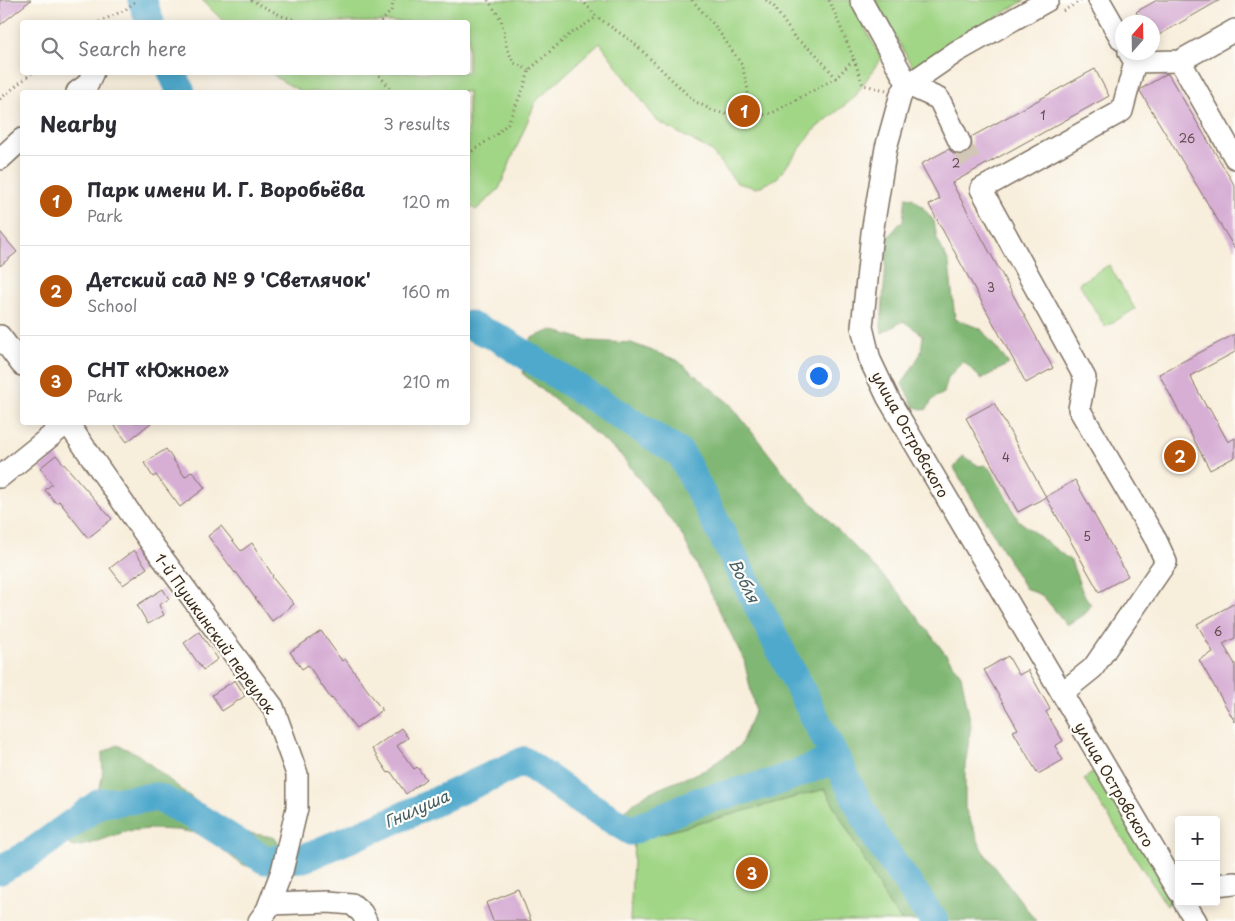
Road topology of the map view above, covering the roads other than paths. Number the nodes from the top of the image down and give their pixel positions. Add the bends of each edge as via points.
1 (861, 0) edge
2 (1048, 0) edge
3 (1099, 0) edge
4 (1115, 28) edge
5 (1235, 30) edge
6 (1132, 60) edge
7 (1156, 60) edge
8 (1180, 62) junction
9 (92, 75) edge
10 (908, 85) junction
11 (80, 90) edge
12 (20, 142) edge
13 (960, 143) tunnel mouth
14 (1235, 158) edge
15 (0, 159) edge
16 (0, 336) edge
17 (20, 362) edge
18 (64, 425) edge
19 (68, 425) edge
20 (0, 476) edge
21 (1062, 693) junction
22 (1235, 883) edge
23 (1175, 885) edge
24 (1220, 885) edge
25 (1187, 906) edge
26 (264, 913) edge
27 (366, 921) edge
28 (1196, 921) edge

1 - 10 street
2 - 10 street via 956,52
3 - 4 street
5 - 8 street
6 - 21 street via 1122,111 981,178 981,189 1085,378 1079,409 1166,562 1093,668
7 - 8 street
8 - 14 street
9 - 11 street via 88,84
10 - 13 street via 939,99
10 - 21 street, улица Островского via 902,94 886,148 872,232 862,327 870,360 888,398
12 - 15 street
16 - 17 street
18 - 20 street
19 - 26 street, 1-й Пушкинский переулок via 273,707 297,774 297,808 282,871
21 - 23 street, улица Островского
22 - 24 street
25 - 28 street, улица Островского
26 - 27 street via 329,902 352,904

